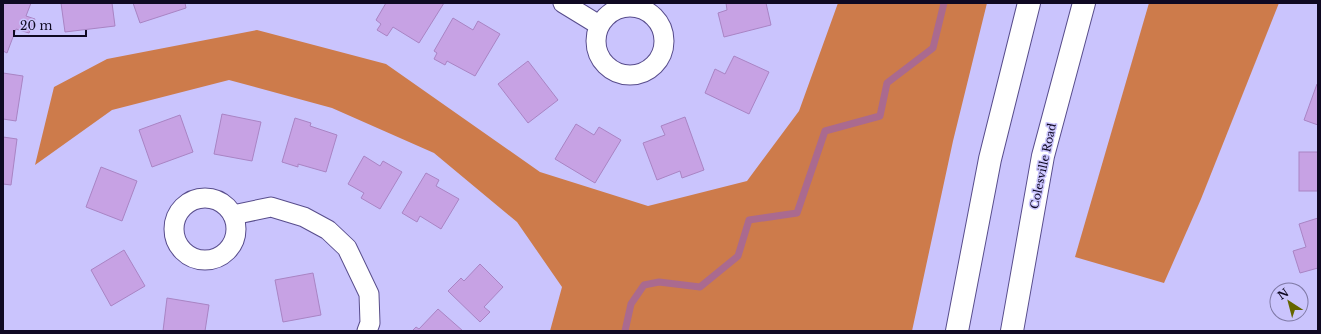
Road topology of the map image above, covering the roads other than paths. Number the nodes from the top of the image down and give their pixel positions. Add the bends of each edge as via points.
1 (563, 3) edge
2 (1028, 3) edge
3 (1084, 3) edge
4 (599, 25) dead end
5 (233, 215) dead end
6 (368, 331) edge
7 (957, 331) edge
8 (1012, 331) edge

1 - 4 street
2 - 7 highway via 990,159
3 - 8 highway, Colesville Road via 1043,156
5 - 6 street via 271,207 304,217 328,230 347,248 369,294

